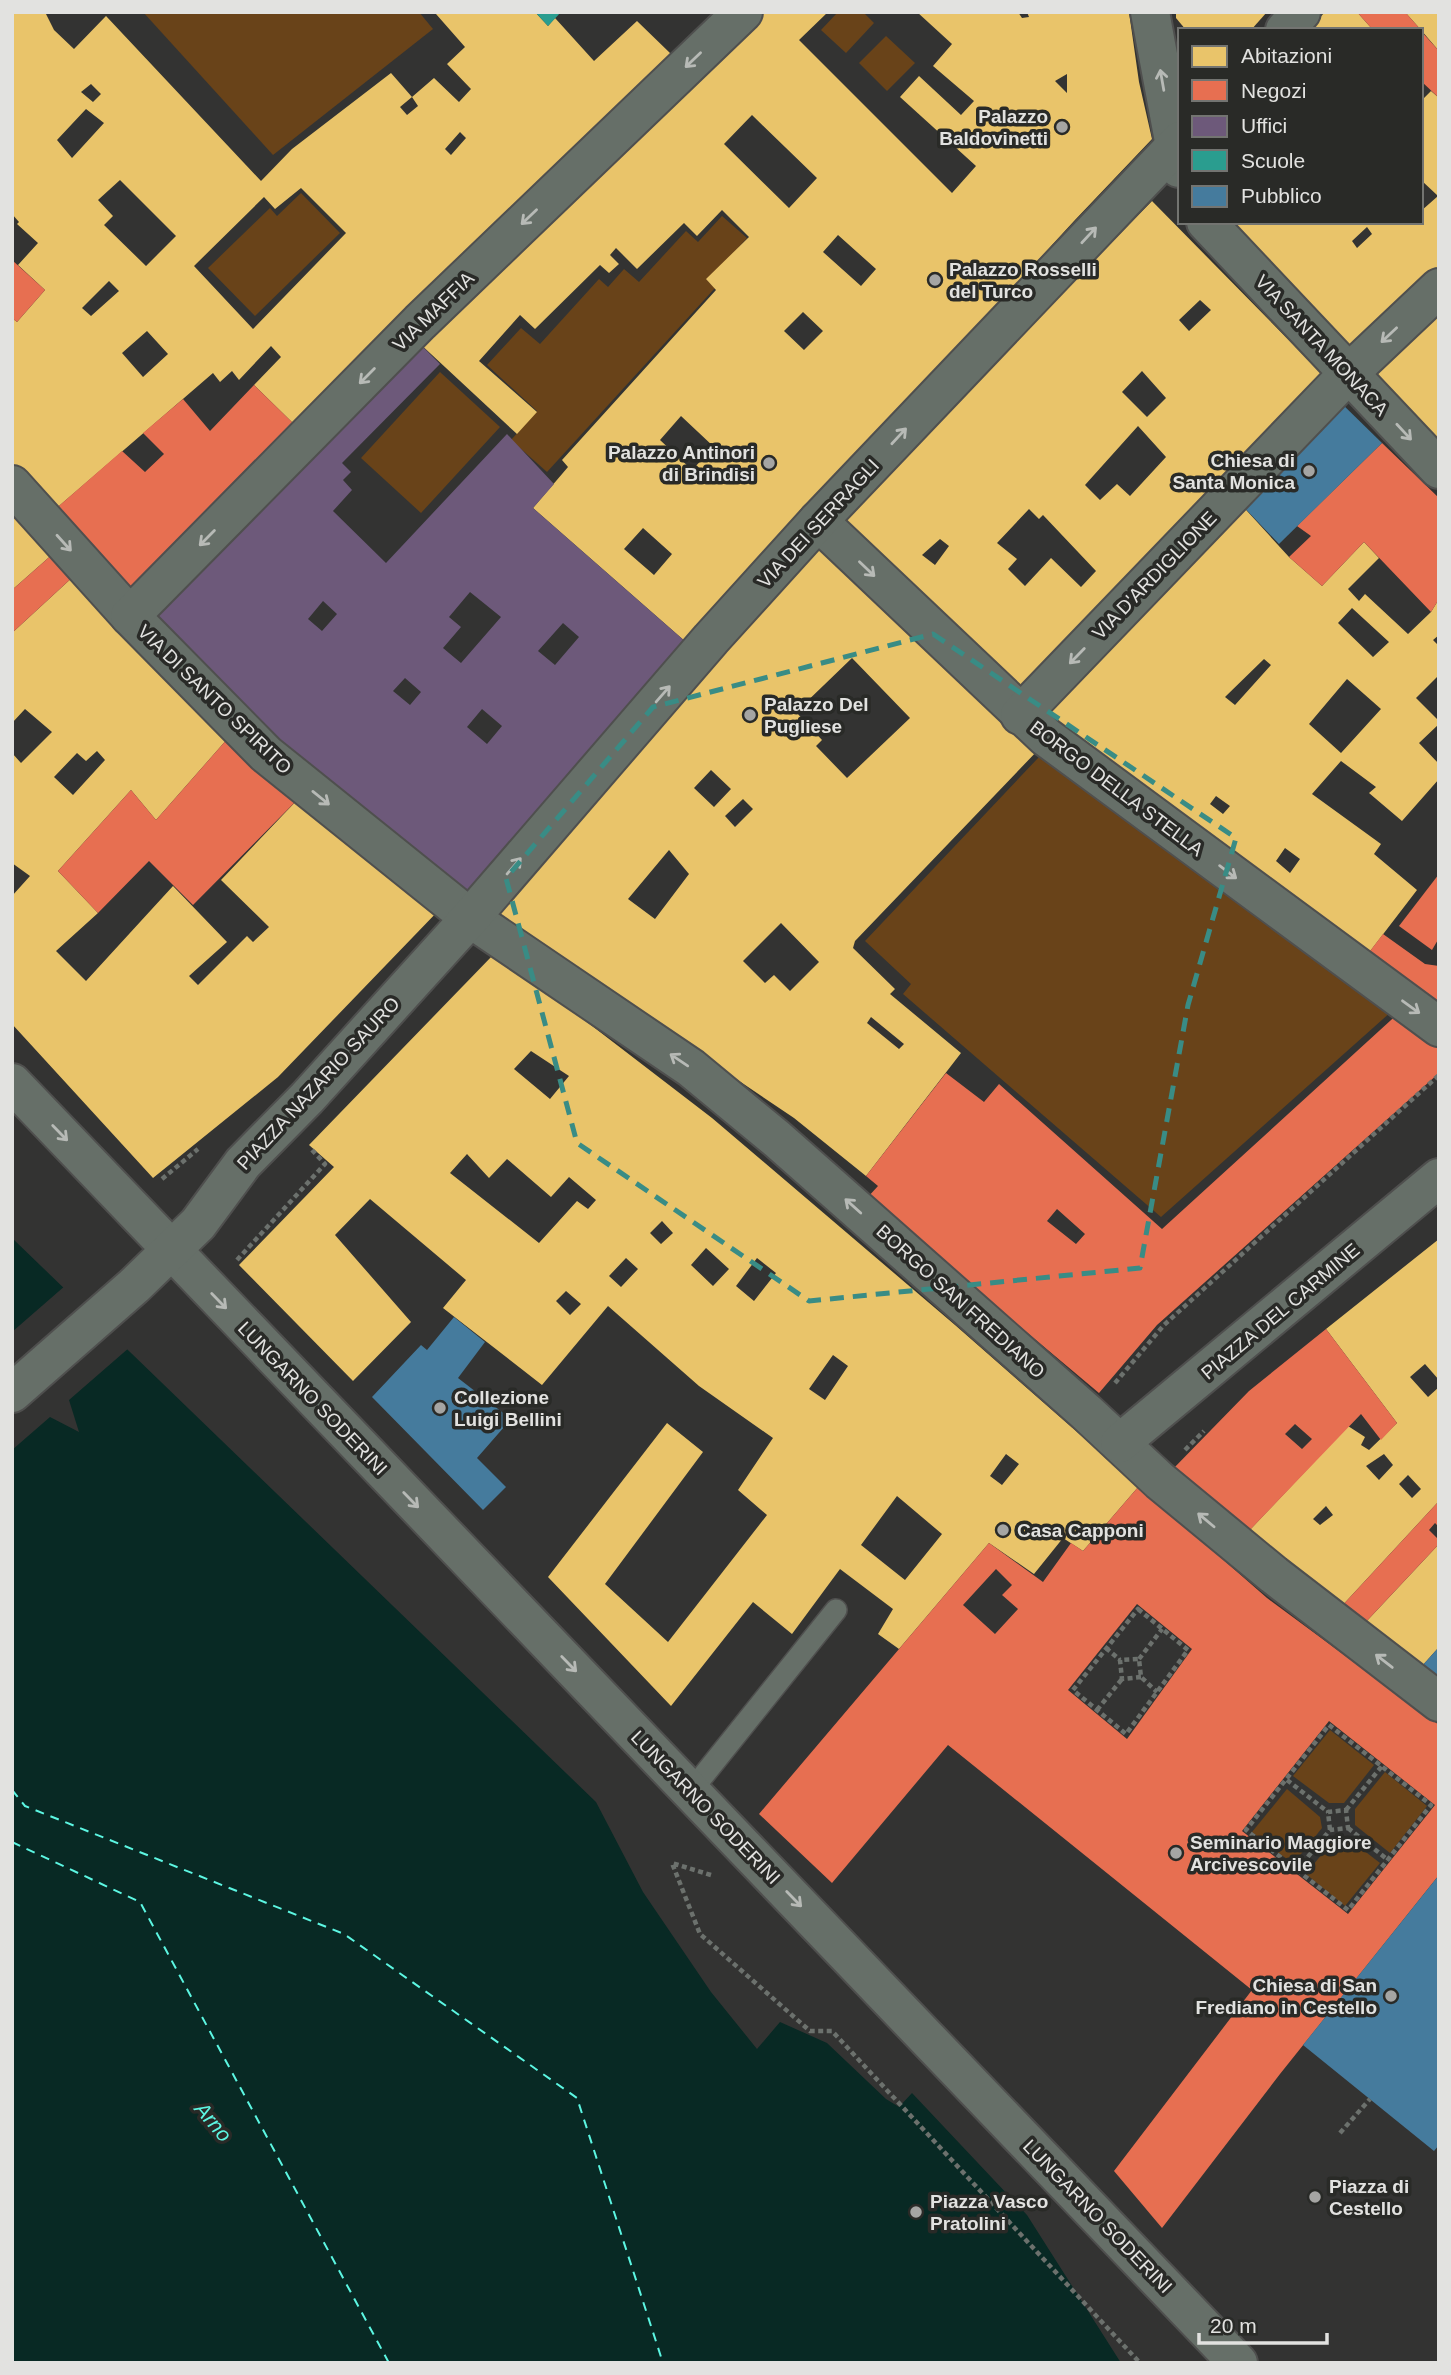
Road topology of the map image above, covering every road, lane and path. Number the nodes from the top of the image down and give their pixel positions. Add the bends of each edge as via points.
1 (743, 12) edge
2 (1150, 12) edge
3 (1301, 12) edge
4 (1286, 28) edge
5 (1178, 153) edge
6 (1208, 224) edge
7 (1439, 288) edge
8 (1349, 373) junction
9 (1439, 469) edge
10 (14, 491) edge
11 (818, 521) junction
12 (130, 616) junction
13 (1020, 715) junction
14 (470, 918) junction
15 (1439, 1027) edge
16 (1439, 1075) edge
17 (12, 1083) edge
18 (1439, 1178) edge
19 (172, 1252) junction
20 (12, 1393) edge
21 (1107, 1393) dead end
22 (1120, 1443) junction
23 (836, 1610) dead end
24 (1162, 1629) junction
25 (1106, 1648) junction
26 (1139, 1659) junction
27 (1120, 1660) junction
28 (1140, 1677) junction
29 (1122, 1679) junction
30 (1157, 1692) junction
31 (1439, 1702) edge
32 (1097, 1710) junction
33 (1382, 1766) junction
34 (1287, 1780) junction
35 (691, 1791) junction
36 (1346, 1810) junction
37 (1328, 1812) junction
38 (1348, 1828) junction
39 (1330, 1830) junction
40 (1388, 1860) junction
41 (1297, 1870) junction
42 (716, 1877) dead end
43 (1370, 2099) dead end
44 (1340, 2133) dead end
45 (1140, 2363) edge
46 (1238, 2363) edge

1 -> 12 street, VIA MAFFIA via 420,322
5 -> 2 street
3 - 4 street
11 -> 5 street, VIA DEI SERRAGLI
6 - 8 street, VIA SANTA MONACA
7 -> 8 street, VIA D'ARDIGLIONE
8 -> 9 street, VIA SANTA MONACA
8 -> 13 street, VIA D'ARDIGLIONE
10 -> 12 street, VIA DI SANTO SPIRITO
11 -> 13 street, BORGO DELLA STELLA
14 -> 11 street, VIA DEI SERRAGLI
12 -> 14 street, VIA DI SANTO SPIRITO via 266,754
13 -> 15 street, BORGO DELLA STELLA
14 - 19 street, PIAZZA NAZARIO SAURO via 243,1163
22 -> 14 street, BORGO SAN FREDIANO via 691,1068
16 - 21 path via 1164,1325
17 -> 19 street, LUNGARNO SODERINI
18 - 22 street, PIAZZA DEL CARMINE
19 - 20 street, PIAZZA NAZARIO SAURO
19 -> 35 street, LUNGARNO SODERINI
31 -> 22 street, BORGO SAN FREDIANO via 1218,1530
23 - 35 lane
24 - 25 path via 1138,1609
24 - 26 path
24 - 30 path via 1188,1650
25 - 27 path
25 - 32 path via 1073,1690
26 - 27 path
26 - 28 path
27 - 29 path
28 - 29 path
28 - 30 path
29 - 32 path
30 - 32 path via 1126,1734
33 - 34 path via 1329,1725
33 - 36 path
33 - 40 path via 1431,1805
34 - 37 path
34 - 41 path via 1246,1830
35 -> 46 street, LUNGARNO SODERINI
36 - 37 path
36 - 38 path
37 - 39 path
38 - 39 path
38 - 40 path
39 - 41 path
40 - 41 path via 1348,1910
42 - 45 path via 672,1863 700,1934 810,2031 832,2031
43 - 44 path

